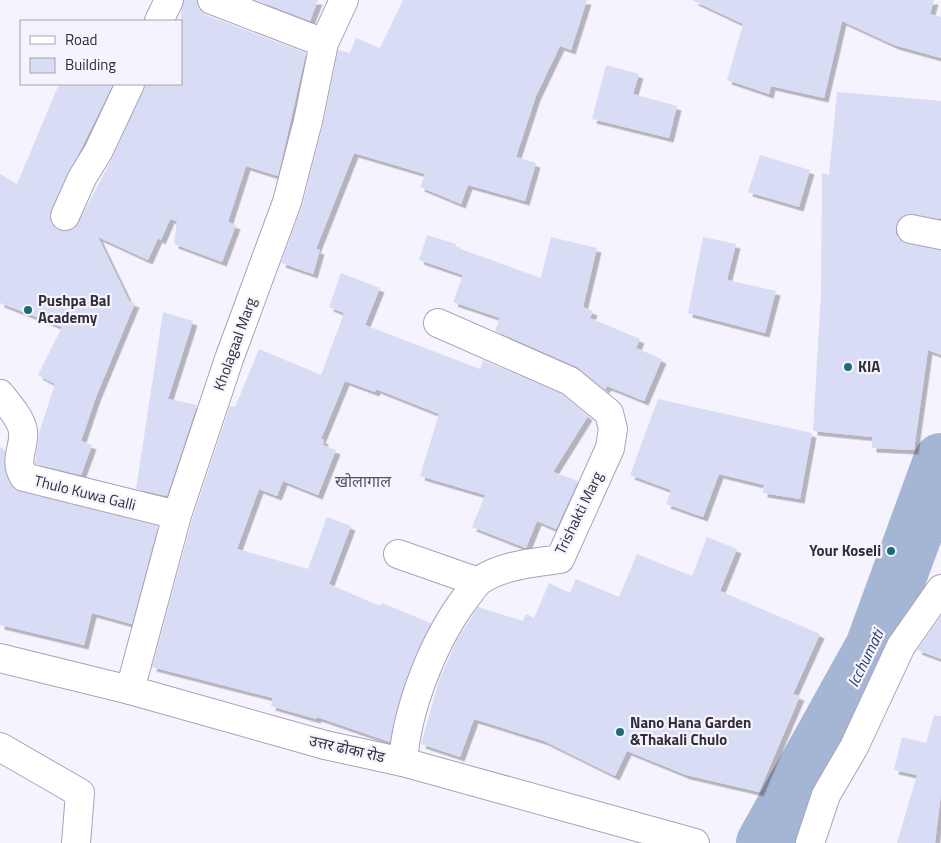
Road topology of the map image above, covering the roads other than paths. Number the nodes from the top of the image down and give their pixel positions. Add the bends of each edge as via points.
1 (169, 0) edge
2 (212, 0) edge
3 (344, 0) edge
4 (159, 20) edge
5 (324, 42) junction
6 (130, 85) edge
7 (65, 216) dead end
8 (911, 229) dead end
9 (941, 235) edge
10 (438, 323) dead end
11 (0, 394) edge
12 (177, 516) junction
13 (398, 554) dead end
14 (478, 582) junction
15 (941, 589) edge
16 (0, 658) edge
17 (130, 690) junction
18 (0, 747) edge
19 (403, 762) junction
20 (76, 843) edge
21 (694, 843) edge
22 (810, 843) edge

1 - 4 street
2 - 5 street
3 - 5 street, Kholagaal Marg
5 - 12 street, Kholagaal Marg via 287,202 229,359
6 - 7 street
8 - 9 street
10 - 14 street, Trishakti Marg via 570,381 609,413 613,429 610,448 560,559 512,567
11 - 12 street, Thulo Kuwa Galli via 23,430 18,467 24,477
12 - 17 street, Kholagaal Marg
13 - 14 street
14 - 19 street, Trishakti Marg via 454,614 427,669 404,744
15 - 22 street via 901,646 854,747 826,795
16 - 17 street, उत्तर ढोका रोड
17 - 19 street, उत्तर ढोका रोड via 325,745
18 - 20 street via 80,793
19 - 21 street, उत्तर ढोका रोड

